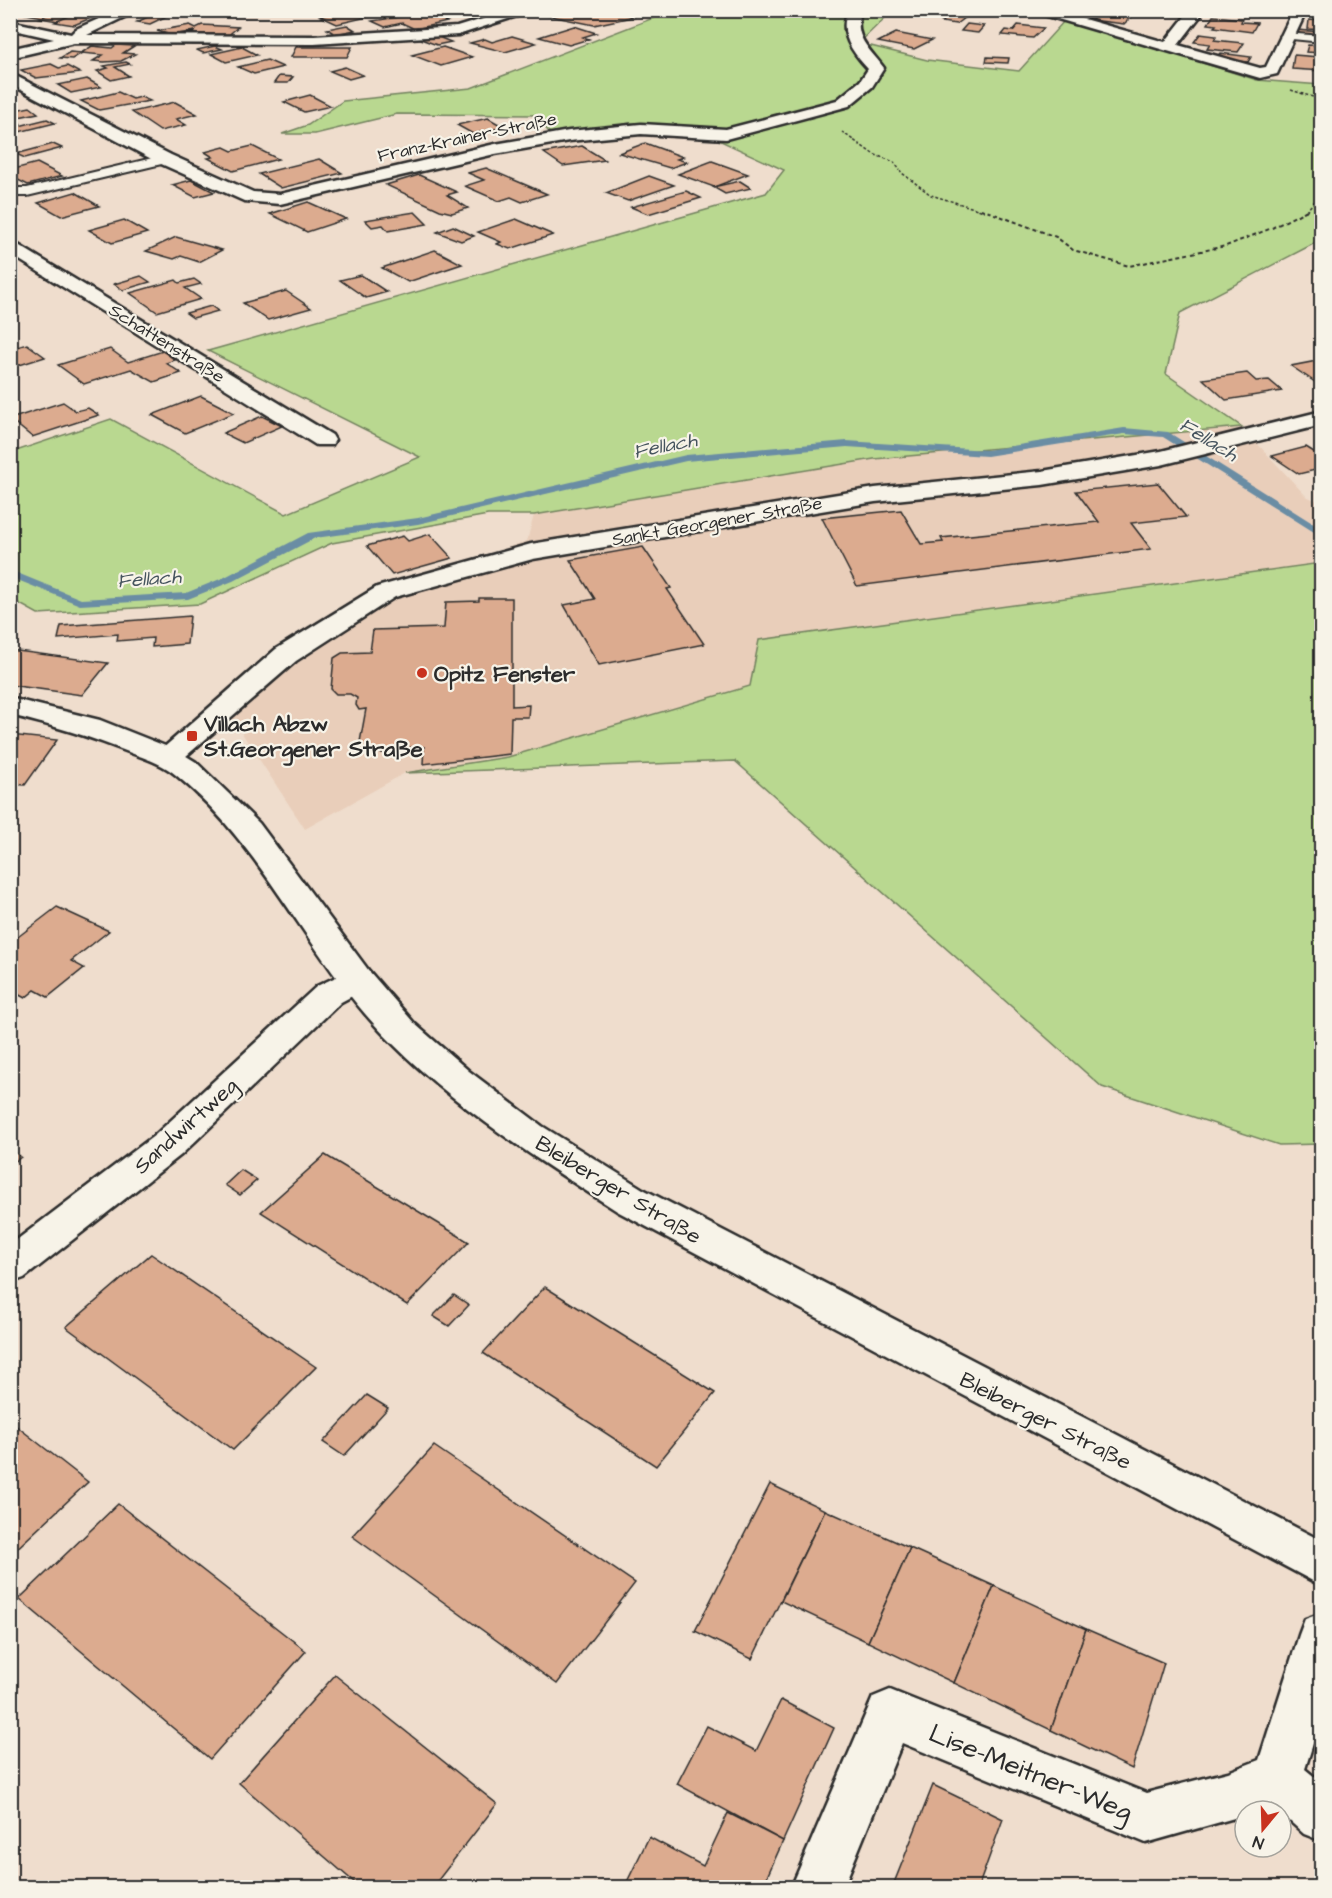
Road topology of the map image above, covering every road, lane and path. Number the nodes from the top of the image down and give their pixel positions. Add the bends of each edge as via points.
1 (132, 10) edge
2 (529, 10) edge
3 (855, 10) edge
4 (1034, 10) edge
5 (1198, 10) edge
6 (1298, 16) dead end
7 (10, 25) edge
8 (1286, 36) junction
9 (74, 39) junction
10 (1322, 39) edge
11 (1169, 47) junction
12 (10, 54) edge
13 (10, 78) edge
14 (806, 114) junction
15 (165, 159) junction
16 (10, 192) edge
17 (1322, 193) edge
18 (10, 246) edge
19 (1322, 418) edge
20 (324, 440) dead end
21 (10, 706) edge
22 (168, 757) junction
23 (357, 979) junction
24 (10, 1267) edge
25 (1322, 1564) edge
26 (1322, 1635) edge
27 (1278, 1778) junction
28 (1322, 1816) edge
29 (817, 1887) edge

1 - 9 street via 81,32
2 - 9 street via 458,32 314,40
3 - 14 street, Franz-Krainer-Straße via 852,35 859,52 876,68 866,84 843,103
4 - 11 street
5 - 11 street
6 - 8 street
7 - 9 street
8 - 10 lane
8 - 11 street via 1272,71 1260,73
9 - 12 street
13 - 15 street, Franz-Krainer-Straße
14 - 15 street, Franz-Krainer-Straße via 726,134 641,129 569,136 495,148 280,199 250,197
14 - 17 path via 847,134 873,154 894,162 931,195 977,207 1056,237 1073,250 1128,266 1226,246 1310,209
15 - 16 lane via 27,192
18 - 20 street, Schattenstraße
19 - 22 street, Sankt Georgener Straße via 1161,458 1042,478 875,495 531,552 387,592 286,655
21 - 22 street, Bleiberger Straße via 90,726
22 - 23 street, Bleiberger Straße via 186,768 248,830
23 - 24 street, Sandwirtweg via 329,994 168,1145
23 - 25 street, Bleiberger Straße via 403,1033 447,1072 572,1165 630,1200
26 - 27 street
27 - 28 street
27 - 29 street, Lise-Meitner-Weg via 1228,1797 1146,1818 890,1714

